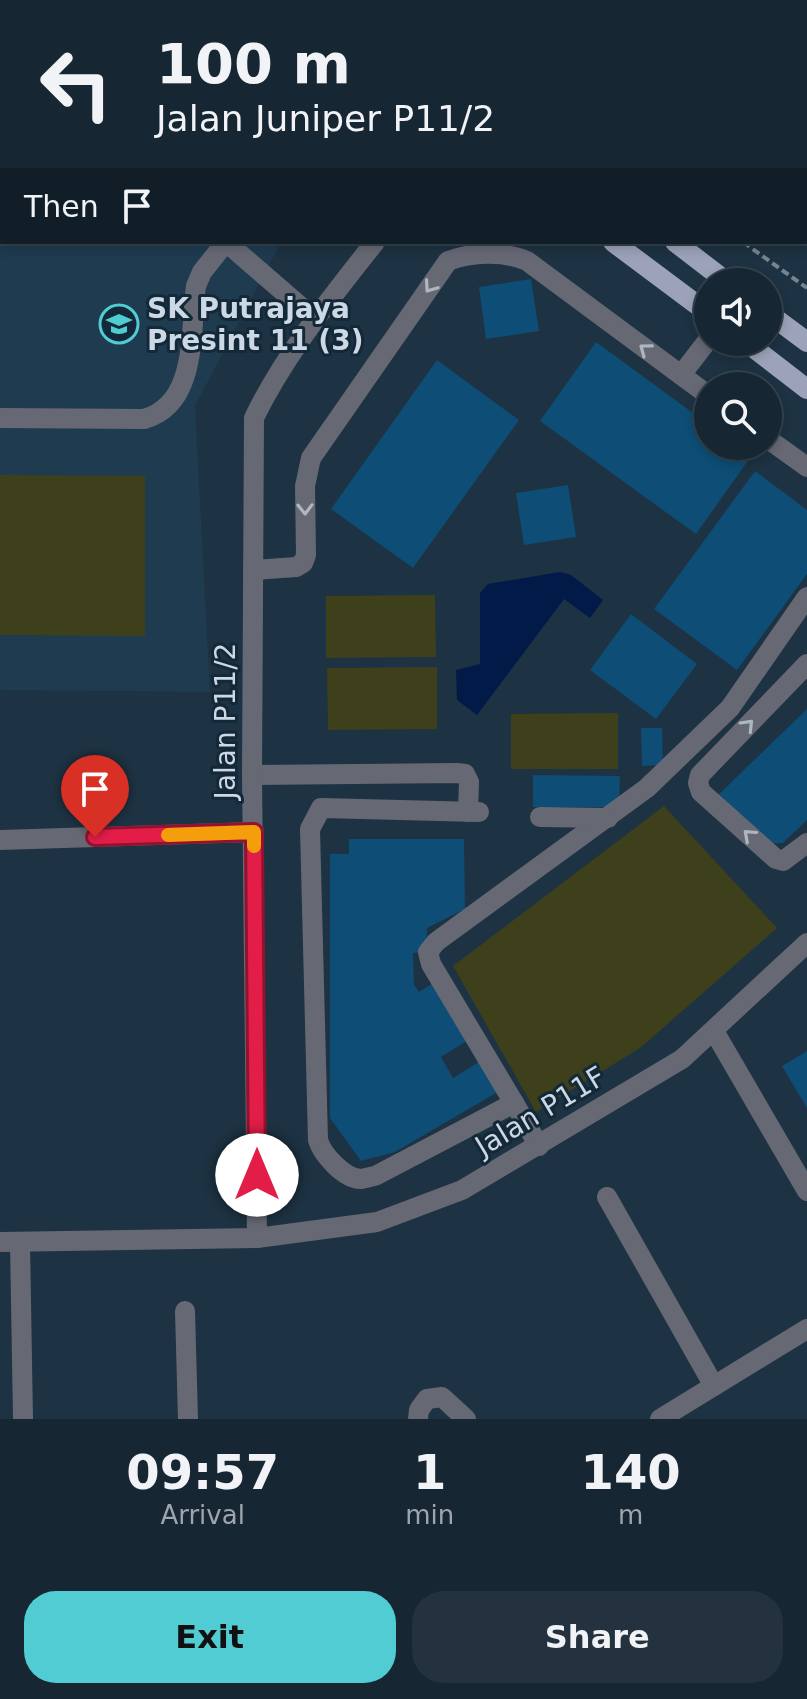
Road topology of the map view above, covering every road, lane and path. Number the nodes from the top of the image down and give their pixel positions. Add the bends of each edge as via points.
1 (225, 244) edge
2 (227, 244) edge
3 (373, 244) edge
4 (616, 244) edge
5 (678, 244) edge
6 (746, 244) edge
7 (709, 268) edge
8 (807, 288) edge
9 (694, 303) edge
10 (315, 319) junction
11 (782, 323) edge
12 (807, 342) edge
13 (696, 356) edge
14 (764, 356) edge
15 (681, 375) junction
16 (694, 385) edge
17 (807, 389) edge
18 (0, 418) edge
19 (782, 449) edge
20 (807, 467) edge
21 (253, 570) junction
22 (807, 597) edge
23 (807, 664) edge
24 (252, 775) junction
25 (316, 775) junction
26 (321, 808) junction
27 (540, 817) dead end
28 (608, 818) junction
29 (254, 832) junction
30 (0, 840) edge
31 (807, 843) edge
32 (807, 943) edge
33 (714, 1031) junction
34 (514, 1103) junction
35 (539, 1146) junction
36 (807, 1191) edge
37 (607, 1197) dead end
38 (257, 1238) junction
39 (10, 1242) edge
40 (185, 1311) dead end
41 (807, 1329) edge
42 (714, 1386) junction
43 (23, 1419) edge
44 (188, 1419) edge
45 (418, 1419) edge
46 (466, 1419) edge
47 (660, 1419) edge

1 - 18 street via 196,286 185,381 160,415
2 - 10 street
3 - 10 street, Jalan P11/2
4 - 9 main road
5 - 7 main road
6 - 8 path
10 - 21 street, Jalan P11/2 via 254,418
11 - 12 main road
13 - 15 street
14 - 17 main road
15 - 16 street
15 -> 21 street via 527,261 513,255 448,261 311,458 303,563
19 - 20 street
21 - 24 street, Jalan P11/2
22 - 28 street via 730,708
31 -> 23 street via 792,857 776,859 701,792 698,783
24 - 25 street
24 - 29 street, Jalan P11/2
25 - 26 street
25 - 26 street via 465,774 474,812
26 - 34 street via 310,829 317,1128 322,1151 352,1177 375,1176
27 - 28 street
28 - 34 street via 428,952
29 - 30 street
29 - 38 street, Jalan P11/2
32 - 33 street, Jalan P11F
33 - 35 street, Jalan P11F via 682,1059
33 - 36 street
34 - 35 street
35 - 38 street, Jalan P11F via 462,1190 377,1222
37 - 42 street
38 - 39 street, Jalan P11F
39 - 43 street
40 - 44 street
41 - 42 street
42 - 47 street
45 - 46 street via 427,1399 442,1397

